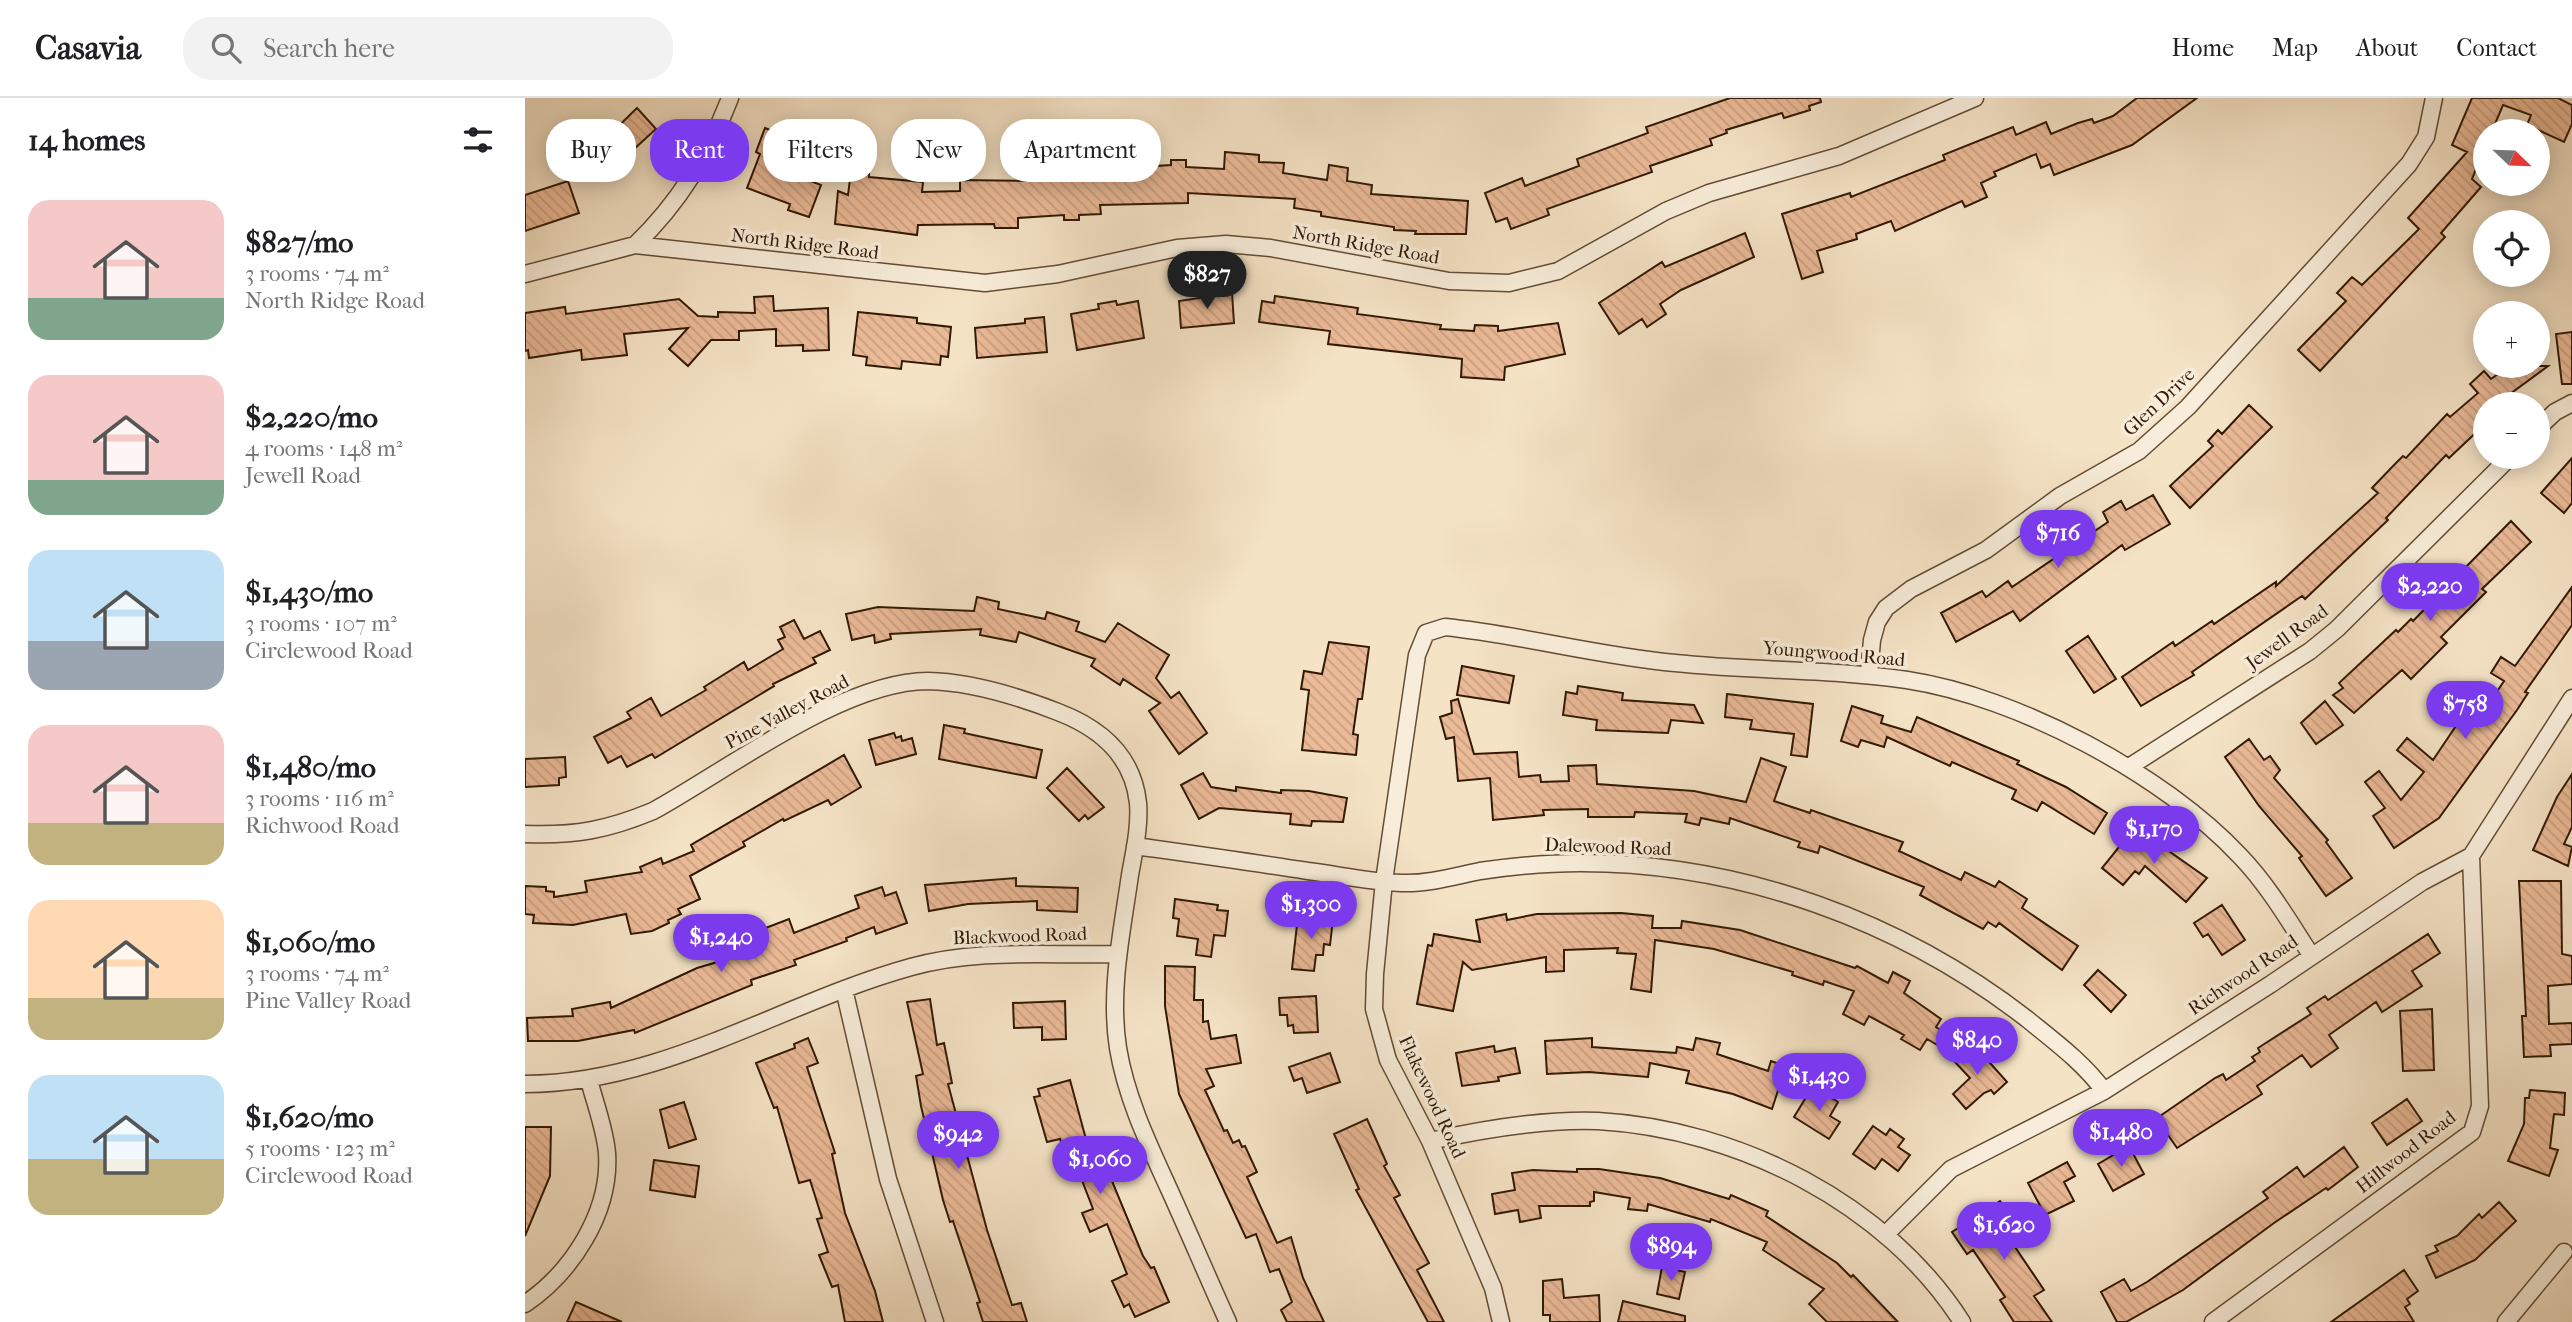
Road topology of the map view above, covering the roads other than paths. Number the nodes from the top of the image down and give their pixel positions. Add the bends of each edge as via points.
1 (730, 98) edge
2 (1975, 98) edge
3 (2434, 98) edge
4 (635, 245) junction
5 (525, 274) edge
6 (2572, 403) edge
7 (2550, 417) edge
8 (2498, 469) edge
9 (1426, 633) joint
10 (1869, 675) junction
11 (2572, 698) edge
12 (2129, 767) junction
13 (525, 834) edge
14 (1135, 846) junction
15 (2471, 856) junction
16 (1384, 881) junction
17 (1118, 954) junction
18 (2311, 955) junction
19 (844, 989) junction
20 (589, 1080) junction
21 (525, 1084) edge
22 (2104, 1091) junction
23 (1430, 1141) junction
24 (1886, 1234) junction
25 (2564, 1252) dead end
26 (525, 1304) edge
27 (935, 1322) edge
28 (1228, 1322) edge
29 (1501, 1322) edge
30 (1962, 1322) edge
31 (2213, 1322) edge
32 (2506, 1322) edge

1 - 4 street via 698,168 667,213
2 - 4 street, North Ridge Road via 1839,156 1709,193 1666,211 1558,271 1509,283 1449,281 1226,244 1188,246 1058,274 985,284
3 - 10 street, Glen Drive via 2426,137 2403,172 2188,407 2120,465 2042,508 1986,550 1897,598 1877,622
4 - 5 street
6 - 7 street
8 - 12 street, Jewell Road via 2319,644
9 - 10 street, Youngwood Road via 1445,627 1672,663
9 - 16 street, Flakewood Road via 1420,642 1408,704
10 - 12 street, Youngwood Road via 2001,705
11 - 15 street, Richwood Road
12 - 18 street, Youngwood Road via 2238,853 2271,893
13 - 14 street, Pine Valley Road via 586,833 622,824 840,703 872,691 925,681 957,683 1034,703 1102,735 1127,765 1135,787
14 - 16 street, Dalewood Road
14 - 17 street, Pine Valley Road
15 - 18 street, Richwood Road via 2422,882
15 - 31 street, Hillwood Road via 2480,1106 2472,1132
16 - 22 street, Dalewood Road via 1405,883 1541,864 1626,864 1769,890 1862,922 1946,963 2047,1035
16 - 23 street, Flakewood Road via 1374,974 1378,1029 1388,1060
17 - 19 street, Blackwood Road via 978,954 912,966
17 - 28 street, Pine Valley Road via 1117,1043 1127,1089
18 - 22 street, Richwood Road
19 - 20 street, Blackwood Road via 657,1064
19 - 27 street via 888,1179
20 - 21 street, Blackwood Road
20 - 26 street via 607,1156 601,1200 590,1229 568,1263
22 - 24 street, Richwood Road via 1951,1169
23 - 24 street via 1571,1121 1667,1132 1766,1160 1816,1186
23 - 29 street, Flakewood Road via 1493,1288
24 - 30 street
25 - 32 street

